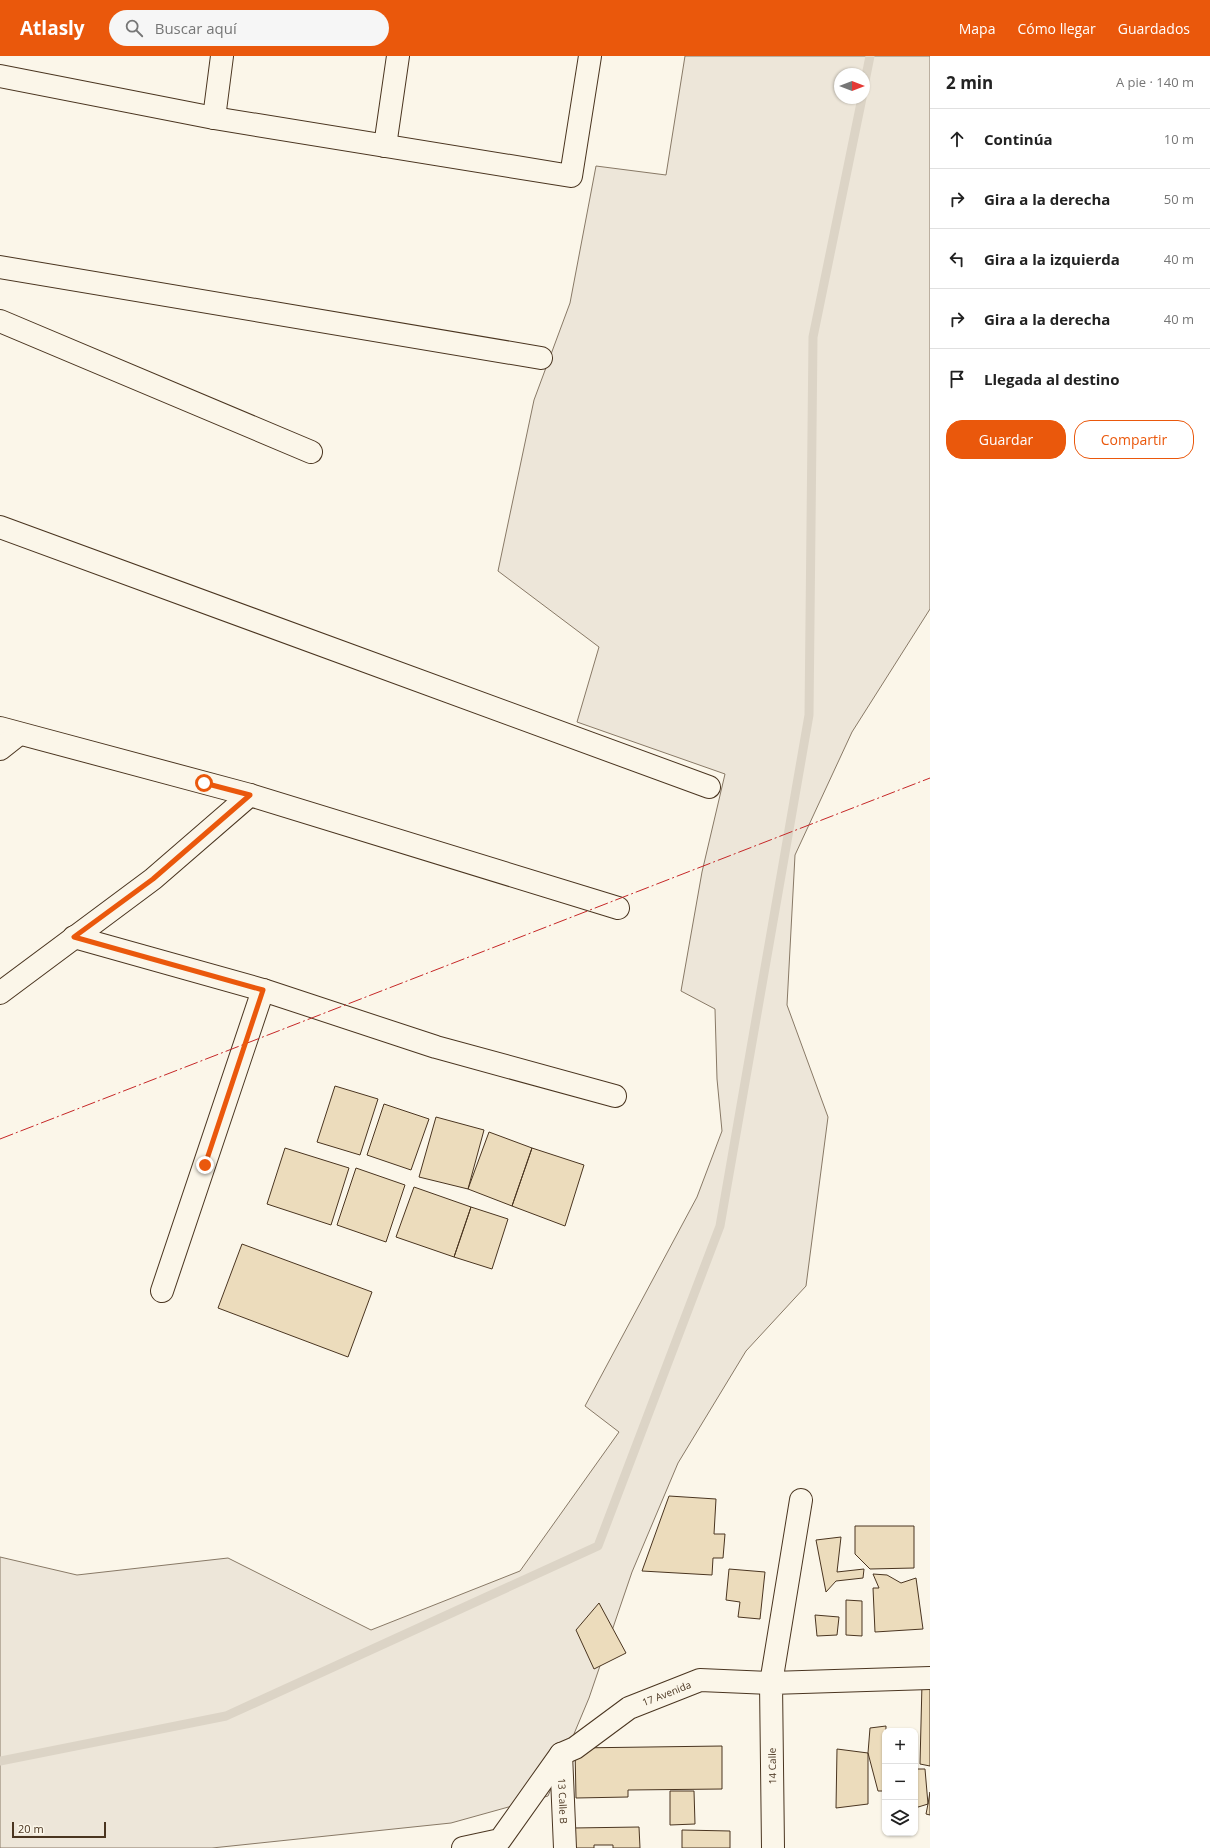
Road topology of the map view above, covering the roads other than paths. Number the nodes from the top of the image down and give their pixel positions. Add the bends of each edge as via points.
1 (222, 56) edge
2 (398, 56) edge
3 (590, 56) edge
4 (0, 76) edge
5 (214, 118) junction
6 (385, 146) junction
7 (0, 267) edge
8 (0, 321) edge
9 (541, 358) dead end
10 (311, 452) dead end
11 (0, 527) edge
12 (10, 731) edge
13 (0, 749) edge
14 (709, 787) dead end
15 (250, 795) junction
16 (618, 908) dead end
17 (74, 937) junction
18 (263, 990) junction
19 (0, 993) edge
20 (615, 1096) dead end
21 (162, 1291) dead end
22 (801, 1500) dead end
23 (930, 1678) edge
24 (771, 1683) junction
25 (561, 1754) junction
26 (463, 1848) edge
27 (565, 1848) edge
28 (773, 1848) edge

1 - 5 street
2 - 6 street
3 - 6 street via 571,176
4 - 5 street
5 - 6 street
7 - 9 street
8 - 10 street
11 - 14 street
12 - 13 street
12 - 15 street
15 - 16 street
15 - 17 street via 153,879
17 - 18 street
17 - 19 street
18 - 20 street via 436,1047
18 - 21 street
22 - 24 street, 14 Calle
23 - 24 street, 17 Avenida
24 - 25 street, 17 Avenida via 700,1680 629,1708 575,1748
24 - 28 street, 14 Calle
25 - 26 street, 17 Avenida via 500,1840
25 - 27 street, 13 Calle B

